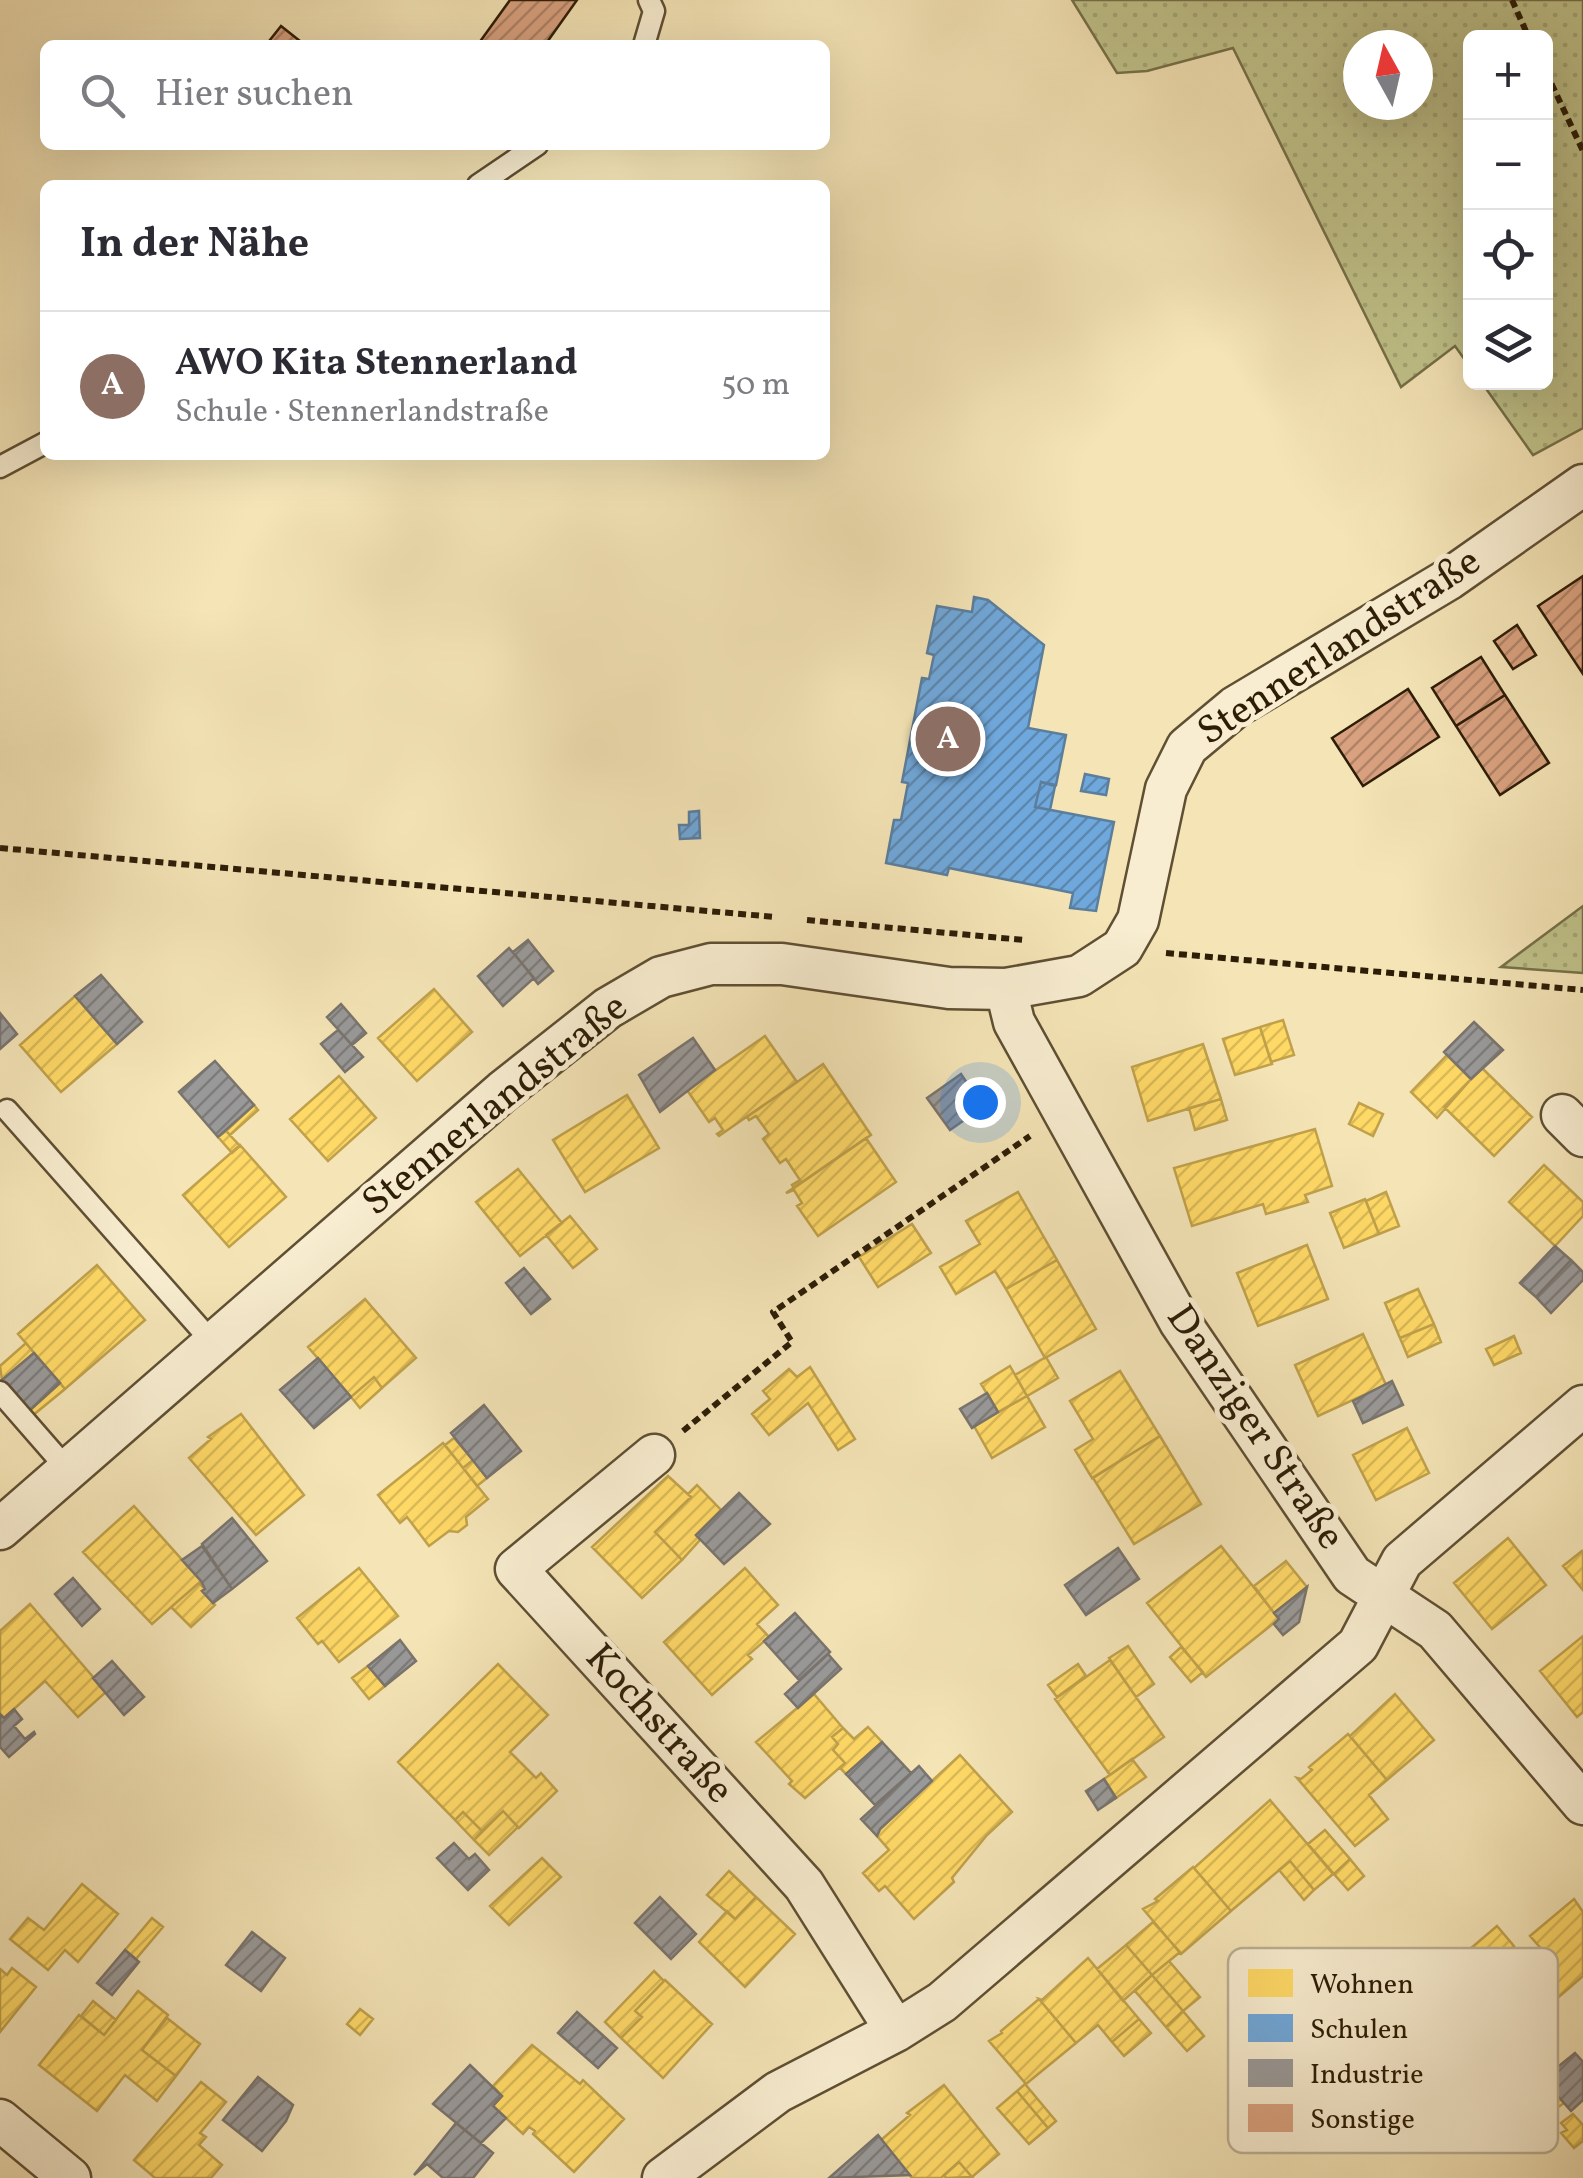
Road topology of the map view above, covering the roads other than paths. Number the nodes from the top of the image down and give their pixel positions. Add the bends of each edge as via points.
1 (649, 0) edge
2 (645, 40) edge
3 (530, 150) edge
4 (485, 180) edge
5 (40, 446) edge
6 (0, 468) edge
7 (1583, 485) edge
8 (1006, 989) junction
9 (7, 1110) dead end
10 (214, 1343) junction
11 (0, 1392) edge
12 (1583, 1406) edge
13 (654, 1455) road end
14 (68, 1470) junction
15 (0, 1530) edge
16 (1383, 1597) junction
17 (1583, 1804) edge
18 (896, 2031) junction
19 (0, 2120) edge
20 (70, 2178) edge
21 (663, 2178) edge

1 - 2 lane via 654,11
3 - 4 lane
5 - 6 lane
7 - 8 street, Stennerlandstraße via 1449,579 1235,707 1187,747 1166,789 1138,920 1122,948 1079,976
8 - 10 street, Stennerlandstraße via 949,988 782,964 711,964 661,977 608,1008 503,1091
8 - 16 street, Danziger Straße via 1014,1022 1180,1322 1352,1575
9 - 10 lane
10 - 14 street, Stennerlandstraße
11 - 14 lane
12 - 16 street via 1402,1561
13 - 18 street, Kochstraße via 516,1568 804,1886
14 - 15 street, Stennerlandstraße
16 - 17 street, Danziger Straße via 1436,1630
16 - 18 street via 1358,1645 942,2002
18 - 21 street via 778,2092
19 - 20 street

